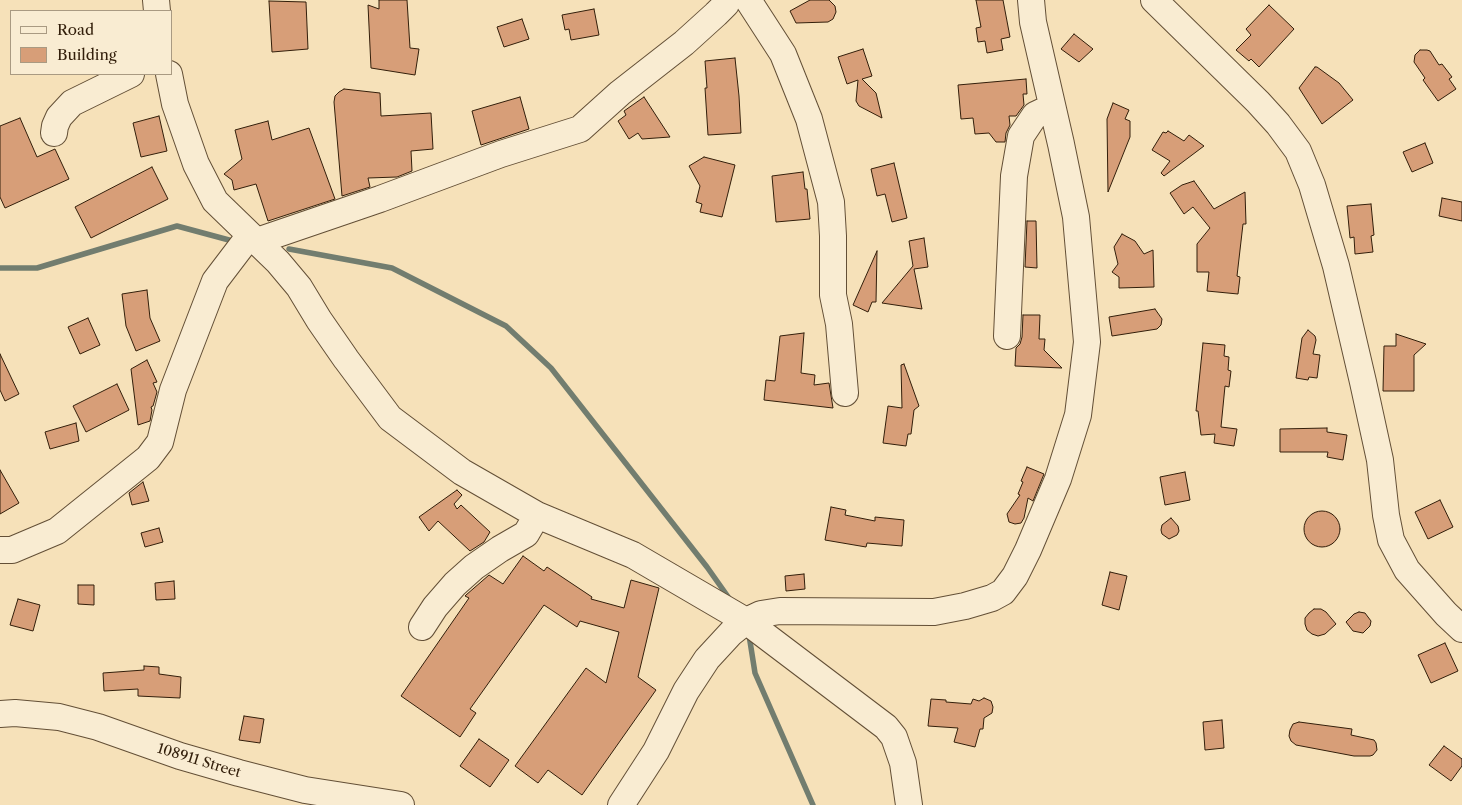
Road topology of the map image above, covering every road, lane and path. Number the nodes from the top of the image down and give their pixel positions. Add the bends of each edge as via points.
1 (727, 0) edge
2 (748, 0) edge
3 (1031, 0) edge
4 (1154, 0) edge
5 (129, 75) edge
6 (169, 75) edge
7 (1052, 108) junction
8 (54, 134) dead end
9 (254, 238) junction
10 (1008, 336) dead end
11 (845, 393) dead end
12 (537, 515) junction
13 (0, 550) edge
14 (746, 621) junction
15 (422, 627) dead end
16 (1462, 629) edge
17 (5, 710) edge
18 (401, 805) edge
19 (622, 805) edge
20 (909, 805) edge

1 - 9 street via 684,44 620,93 580,130 501,154 380,199
2 - 11 street via 783,54 809,119 831,202 832,295 839,324
3 - 7 street via 1032,22
4 - 16 street via 1258,102 1302,159 1324,220 1363,382 1380,460 1392,540 1407,570
5 - 8 street via 72,103 59,117
6 - 9 street via 175,104 196,164 216,201
7 - 10 street via 1035,116 1021,136 1014,176
7 - 14 street via 1076,217 1088,342 1078,415 1070,442 1058,479 1015,576 1002,592 992,598 934,612 780,611
9 - 12 street via 299,287 390,418 462,472
9 - 13 street via 215,280 173,390 160,442 148,458 57,531 12,550
12 - 14 street via 633,555
12 - 15 street via 526,534 474,567 455,584
14 - 19 street via 708,659 686,691 656,751
14 - 20 street via 886,727 894,737 903,763
17 - 18 street, 108911 Street via 59,717 98,727 180,756 296,787

